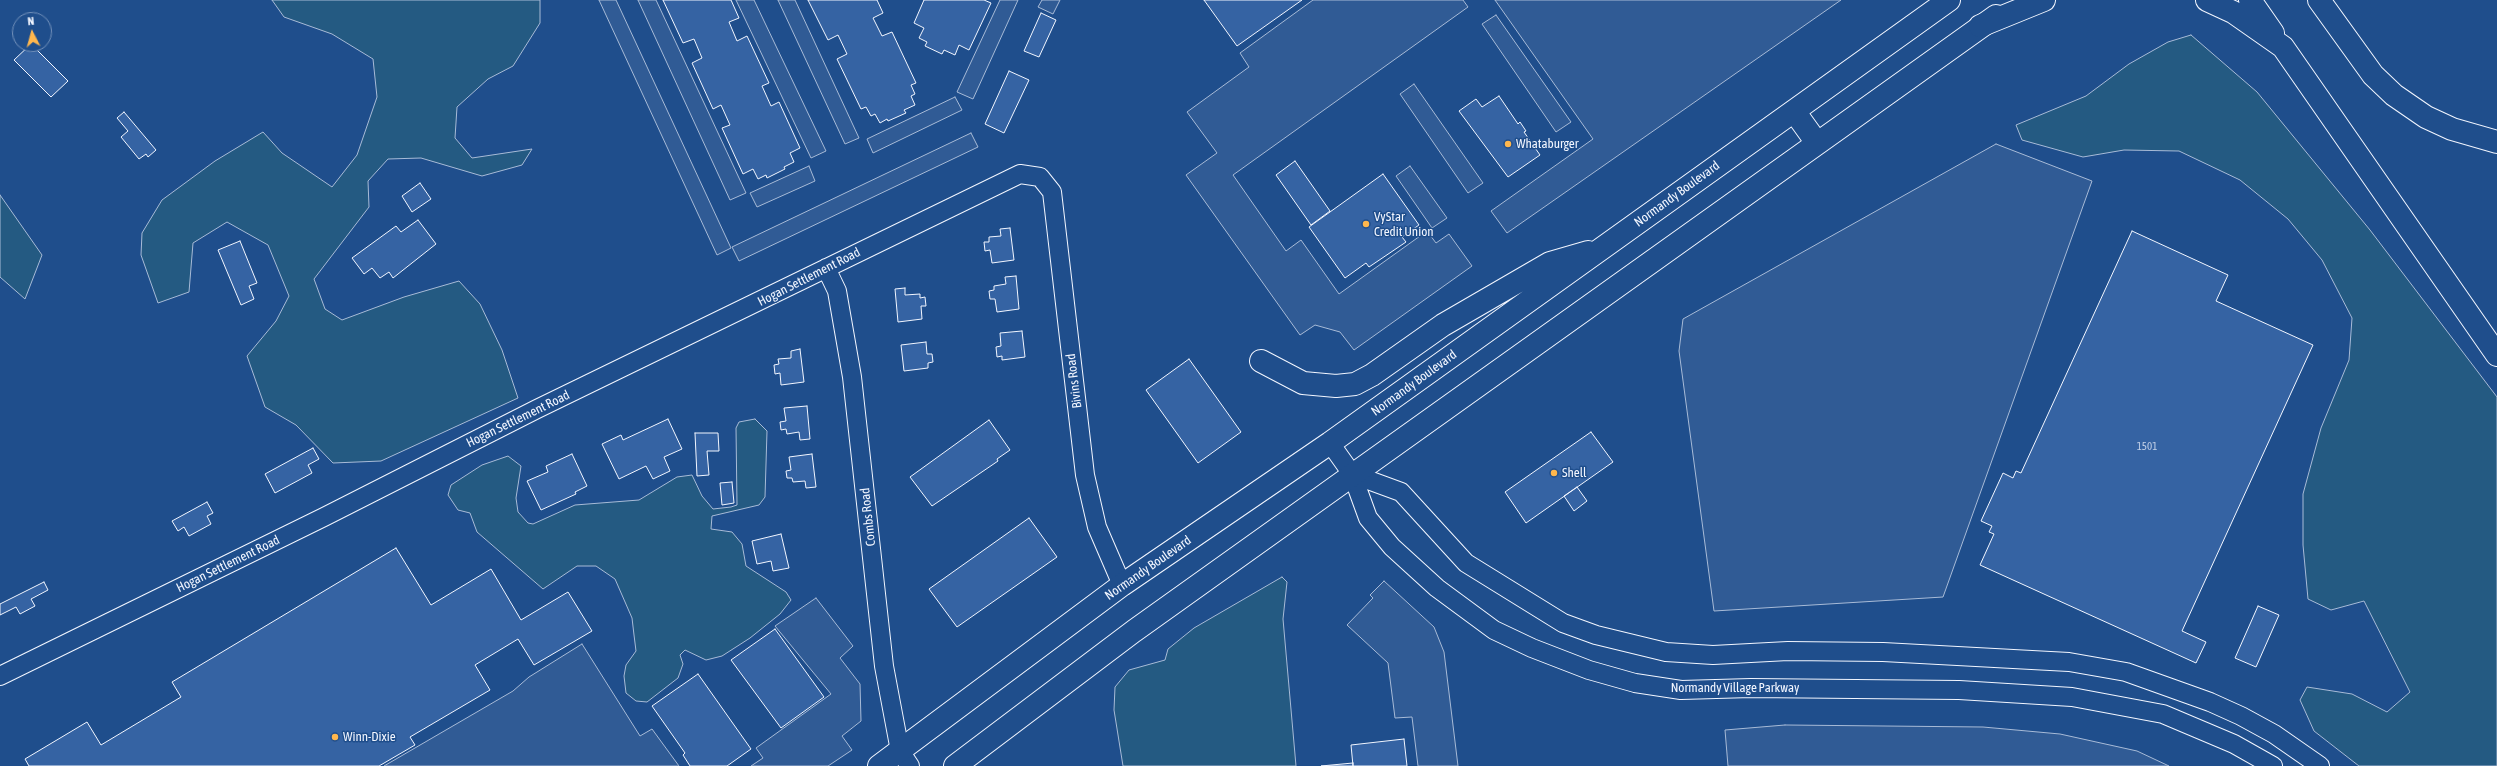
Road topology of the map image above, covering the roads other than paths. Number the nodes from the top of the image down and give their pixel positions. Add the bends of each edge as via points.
1 (1949, 0) edge
2 (2018, 0) edge
3 (2044, 0) edge
4 (2207, 0) edge
5 (2250, 0) edge
6 (2325, 5) edge
7 (1980, 26) junction
8 (2283, 48) junction
9 (1794, 111) junction
10 (2497, 142) edge
11 (1817, 143) junction
12 (1040, 177) joint
13 (1604, 247) junction
14 (826, 268) junction
15 (2497, 355) edge
16 (1261, 361) dead end
17 (1330, 443) junction
18 (1352, 474) junction
19 (1122, 585) junction
20 (0, 676) edge
21 (2210, 702) junction
22 (2197, 728) junction
23 (905, 759) edge
24 (879, 766) edge
25 (956, 766) edge
26 (2273, 766) edge
27 (2320, 766) edge

1 - 9 main road, Normandy Boulevard
2 - 7 main road
3 - 7 main road
4 - 8 main road via 2233,12
5 - 8 main road
6 - 10 main road via 2374,75 2394,95 2426,117 2452,129
7 - 11 main road
8 - 15 main road
9 - 11 main road
9 - 13 main road, Normandy Boulevard
11 - 18 main road
12 - 14 street, Hogan Settlement Road via 1020,174
12 - 19 street, Bivins Road via 1052,192 1085,475 1098,527
13 - 16 main road via 1550,262 1443,325 1355,384 1336,386 1303,382
13 - 17 main road, Normandy Boulevard
14 - 20 street, Hogan Settlement Road
14 - 23 street, Combs Road via 837,291 852,377 884,666
17 - 18 street, Normandy Village Parkway
17 - 19 main road, Normandy Boulevard
18 - 21 street via 1401,492 1466,563 1523,600 1564,623 1617,641 1666,652 1713,655 1788,651 1883,652 2069,662 2126,672
18 - 22 street, Normandy Village Parkway via 1368,518 1392,547 1437,588 1494,630 1588,670 1635,683 1681,690 1959,690 2072,697 2163,714
18 - 25 main road via 1134,631
19 - 23 main road, Normandy Boulevard
21 - 22 street
21 - 27 street via 2274,734
22 - 26 street, Normandy Village Parkway via 2234,744
23 - 24 main road, Normandy Boulevard

